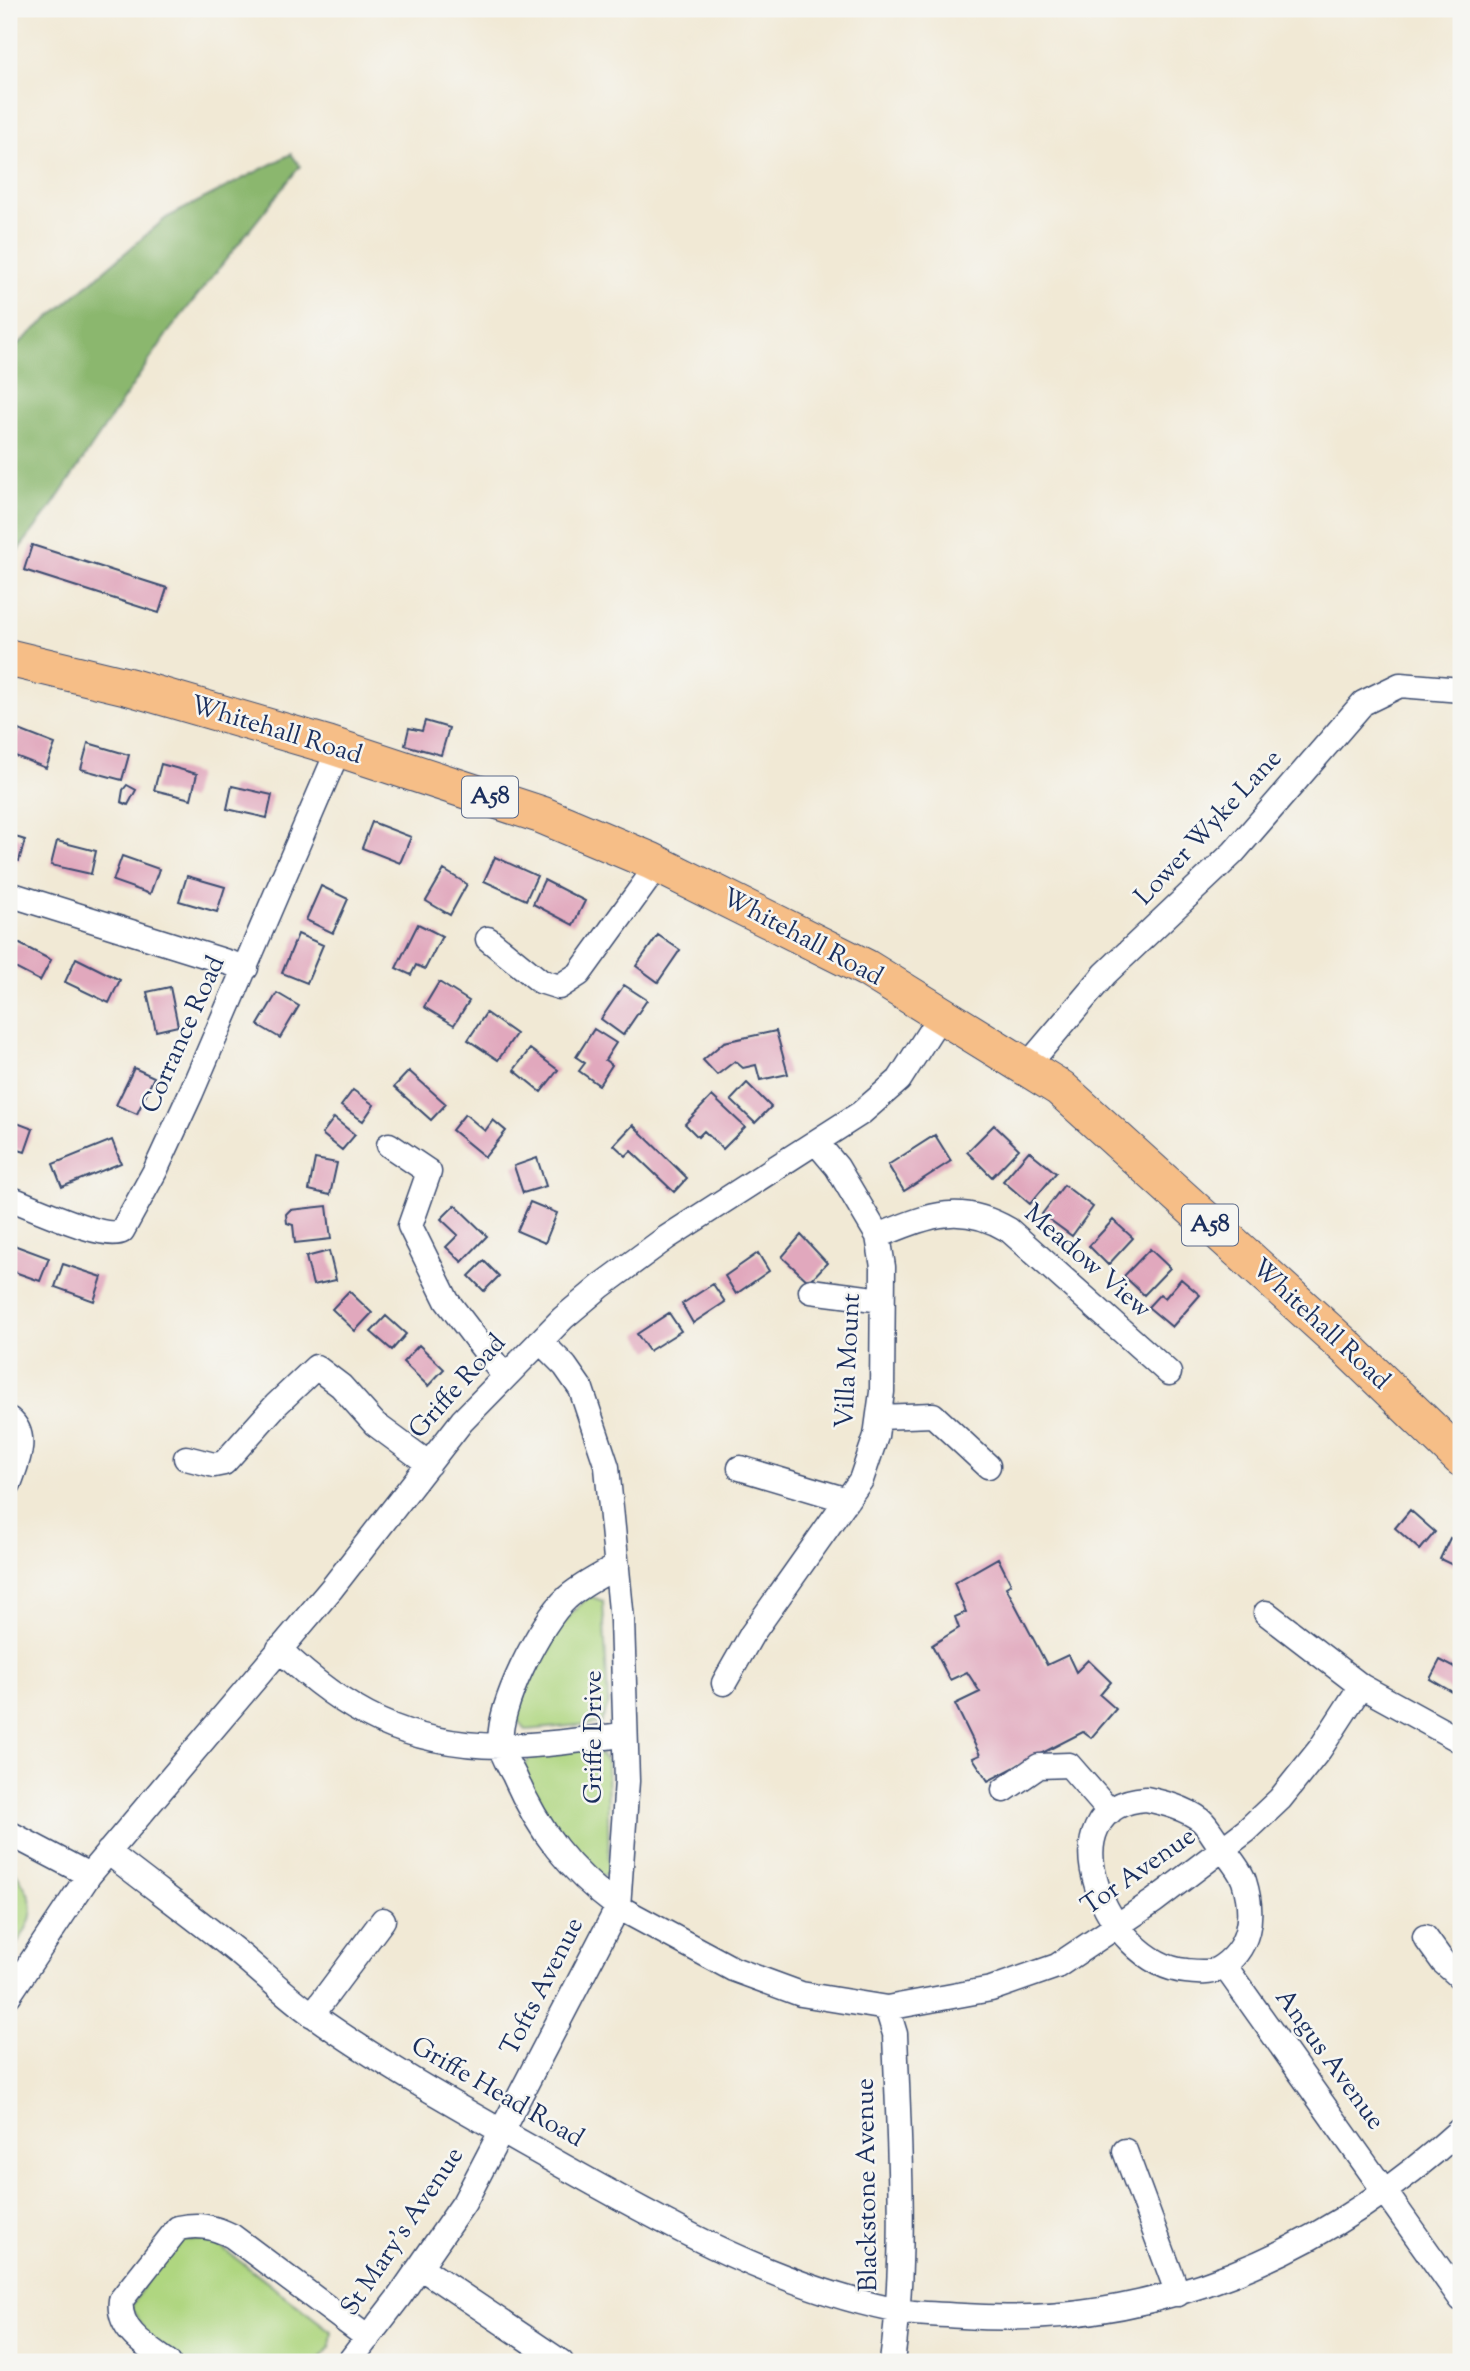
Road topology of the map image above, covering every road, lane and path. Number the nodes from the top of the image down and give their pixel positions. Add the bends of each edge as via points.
1 (9, 657) edge
2 (1461, 690) edge
3 (339, 748) junction
4 (658, 865) junction
5 (9, 894) edge
6 (488, 939) dead end
7 (246, 968) junction
8 (940, 1016) junction
9 (1027, 1066) junction
10 (816, 1142) junction
11 (389, 1145) dead end
12 (9, 1198) edge
13 (878, 1237) junction
14 (811, 1292) dead end
15 (882, 1300) junction
16 (540, 1341) junction
17 (1169, 1373) dead end
18 (505, 1377) junction
19 (879, 1417) junction
20 (9, 1419) edge
21 (186, 1458) dead end
22 (1461, 1458) edge
23 (429, 1464) junction
24 (988, 1466) dead end
25 (740, 1468) dead end
26 (9, 1483) edge
27 (847, 1500) junction
28 (617, 1566) junction
29 (1266, 1613) dead end
30 (279, 1649) junction
31 (724, 1683) dead end
32 (1361, 1686) junction
33 (623, 1735) junction
34 (1461, 1741) edge
35 (501, 1746) junction
36 (1004, 1790) dead end
37 (1110, 1812) junction
38 (9, 1833) edge
39 (1223, 1849) junction
40 (108, 1852) junction
41 (89, 1875) junction
42 (618, 1907) junction
43 (383, 1920) dead end
44 (1116, 1926) junction
45 (1425, 1937) dead end
46 (1224, 1965) junction
47 (1461, 1978) edge
48 (9, 1995) edge
49 (887, 2008) junction
50 (312, 2015) junction
51 (1461, 2129) edge
52 (503, 2132) junction
53 (1125, 2151) dead end
54 (1384, 2192) junction
55 (420, 2267) junction
56 (1178, 2294) junction
57 (1461, 2299) edge
58 (898, 2311) junction
59 (368, 2338) junction
60 (168, 2362) edge
61 (349, 2362) edge
62 (561, 2362) edge
63 (892, 2362) edge

1 - 3 highway, Whitehall Road / A58
2 - 9 street, Lower Wyke Lane via 1400,685 1363,703 1233,853 1105,974
3 - 4 highway, Whitehall Road / A58 via 542,815
3 - 7 street, Corrance Road
4 - 6 street via 579,974 559,987 540,981
4 - 8 highway, Whitehall Road / A58 via 866,968
5 - 7 street
7 - 12 street, Corrance Road via 155,1171 122,1231 100,1231
8 - 9 highway, Whitehall Road / A58
8 - 10 street, Griffe Road via 899,1080 861,1113
9 - 22 highway, Whitehall Road / A58 via 1060,1088 1347,1348
10 - 13 street, Villa Mount via 837,1167
10 - 16 street, Griffe Road via 666,1238 582,1300
11 - 18 street via 429,1172 410,1226 447,1301
13 - 15 street, Villa Mount
13 - 17 street, Meadow View via 919,1219 950,1212 992,1220 1009,1230
14 - 15 street
15 - 19 street, Villa Mount
16 - 18 street, Griffe Road
16 - 28 street, Griffe Drive via 580,1389 607,1467
18 - 23 street, Griffe Road
19 - 24 street via 933,1415
19 - 27 street, Villa Mount via 869,1465
20 - 26 street via 17,1426 21,1443
21 - 23 street via 224,1463 316,1367 375,1424
23 - 30 street, Griffe Road
25 - 27 street
27 - 31 street, Villa Mount via 752,1634
28 - 33 street, Griffe Drive
28 - 35 street via 567,1598 551,1619 518,1677 502,1721
29 - 32 street
30 - 35 street via 311,1680 371,1719 436,1741
30 - 40 street, Griffe Road
32 - 34 street
32 - 39 street, Tor Avenue via 1280,1799
33 - 35 street
33 - 42 street, Griffe Drive via 627,1780
35 - 42 street via 537,1822 583,1881
36 - 37 street via 1039,1766 1069,1765
37 - 39 street via 1127,1800 1170,1804 1202,1821
37 - 44 street via 1090,1850 1093,1878
38 - 41 street
39 - 44 street, Tor Avenue
39 - 46 street via 1244,1880 1248,1936 1235,1959
40 - 41 street, Griffe Road
40 - 50 street, Griffe Head Road
41 - 48 street, Griffe Road
42 - 49 street via 733,1969 790,1990
42 - 52 street, Tofts Avenue
43 - 50 street
44 - 46 street via 1145,1957 1171,1970 1213,1972
44 - 49 street, Tor Avenue via 1057,1966 991,1989
45 - 47 street
46 - 54 street, Angus Avenue
49 - 58 street, Blackstone Avenue via 895,2034 902,2220
50 - 52 street, Griffe Head Road
51 - 54 street, Griffe Head Road
52 - 55 street, St Mary's Avenue via 464,2203
52 - 58 street, Griffe Head Road via 722,2251 786,2279
53 - 56 street
54 - 56 street, Griffe Head Road via 1247,2270
54 - 57 street, Angus Avenue
55 - 59 street, St Mary's Avenue
55 - 62 street
56 - 58 street, Griffe Head Road via 1095,2311 1009,2319
58 - 63 street, Blackstone Avenue
59 - 60 street via 232,2236 197,2224 178,2228 121,2300 122,2318 130,2330
59 - 61 street, St Mary's Avenue

